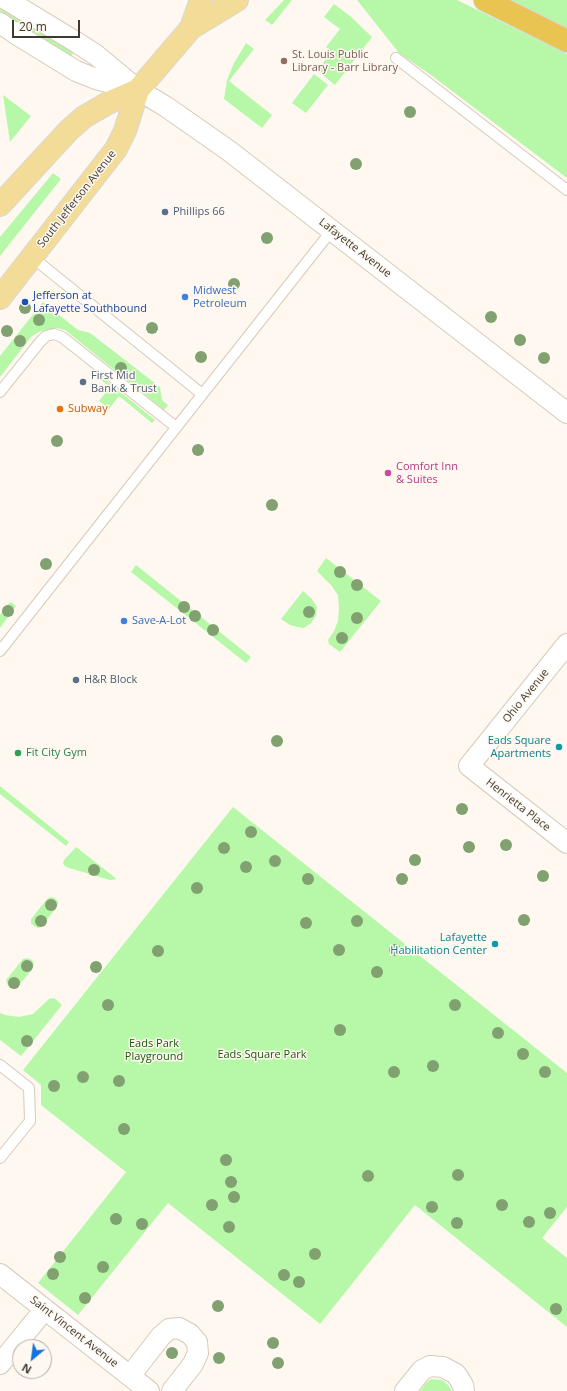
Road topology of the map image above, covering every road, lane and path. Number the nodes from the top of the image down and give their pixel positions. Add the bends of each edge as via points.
1 (7, 0) edge
2 (201, 0) edge
3 (237, 0) edge
4 (485, 0) edge
5 (0, 23) edge
6 (191, 28) junction
7 (567, 41) edge
8 (396, 58) dead end
9 (138, 90) junction
10 (567, 190) edge
11 (0, 205) edge
12 (332, 230) junction
13 (32, 257) junction
14 (0, 298) edge
15 (0, 392) edge
16 (202, 394) junction
17 (567, 413) edge
18 (176, 427) junction
19 (567, 644) edge
20 (0, 651) edge
21 (469, 766) joint
22 (567, 843) edge
23 (0, 1065) edge
24 (0, 1158) edge
25 (0, 1274) edge
26 (45, 1309) junction
27 (0, 1364) edge
28 (130, 1376) junction
29 (149, 1391) edge
30 (172, 1391) edge
31 (405, 1391) edge
32 (464, 1391) edge

1 - 9 street, Lafayette Avenue via 96,55
2 - 6 main road, South Jefferson Avenue
3 - 6 main road, South Jefferson Avenue
4 - 7 highway
5 - 9 street, Lafayette Avenue via 76,71
6 - 9 main road, South Jefferson Avenue
8 - 10 lane
9 - 11 main road, South Jefferson Avenue via 84,117 68,130
9 - 12 street, Lafayette Avenue via 228,150
9 - 13 main road, South Jefferson Avenue via 125,131 116,149
12 - 16 lane
12 - 17 street, Lafayette Avenue
13 - 14 main road, South Jefferson Avenue
13 - 16 lane
15 - 18 lane via 40,342 46,336 54,334 62,337
16 - 18 lane
18 - 20 lane
19 - 21 street, Ohio Avenue
21 - 22 street, Henrietta Place
23 - 24 lane via 29,1088 30,1121
25 - 26 street, Saint Vincent Avenue
26 - 27 street
26 - 28 street, Saint Vincent Avenue
28 - 29 street, Saint Vincent Avenue
28 - 30 street via 161,1336 169,1329 179,1328 190,1334 197,1342 198,1353 193,1364
31 - 32 street via 422,1370 430,1366 443,1367 456,1374 463,1384

